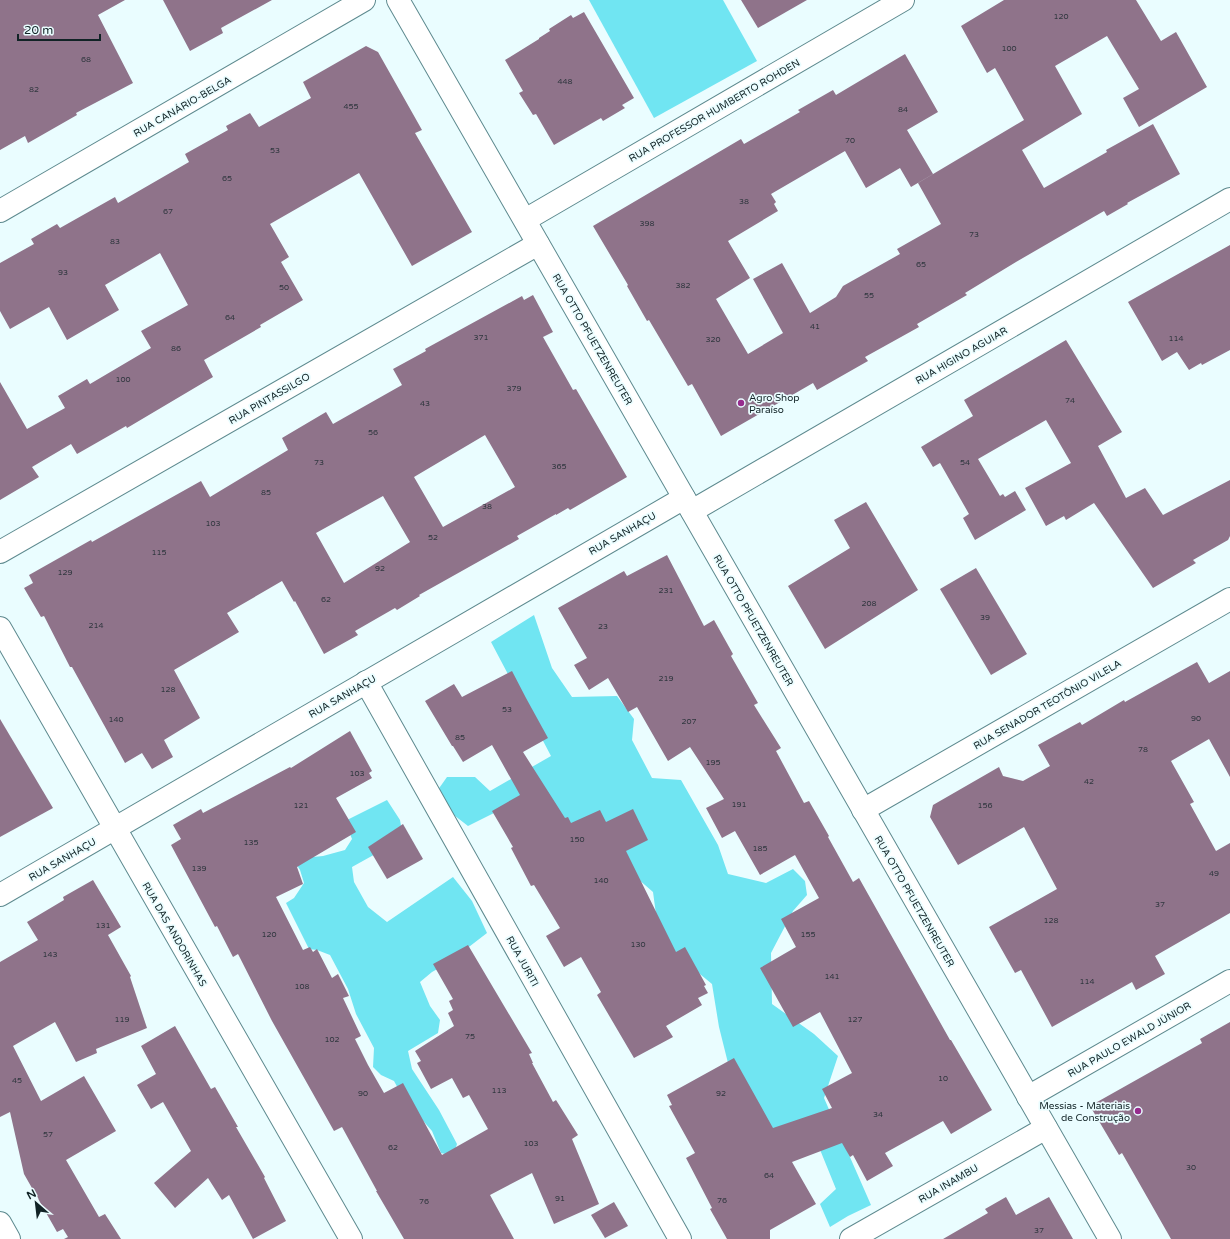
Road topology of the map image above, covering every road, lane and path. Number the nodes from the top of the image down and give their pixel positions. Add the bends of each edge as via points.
1 (364, 0) edge
2 (398, 0) edge
3 (903, 0) edge
4 (1230, 199) edge
5 (0, 211) edge
6 (525, 220) junction
7 (538, 244) junction
8 (688, 504) junction
9 (0, 552) edge
10 (1230, 598) edge
11 (0, 628) edge
12 (366, 682) junction
13 (863, 810) junction
14 (115, 828) junction
15 (0, 895) edge
16 (1230, 981) edge
17 (1028, 1097) junction
18 (1046, 1128) junction
19 (0, 1223) edge
20 (9, 1239) edge
21 (351, 1239) edge
22 (680, 1239) edge
23 (851, 1239) edge
24 (1110, 1239) edge

1 - 5 street, RUA CANÁRIO-BELGA
2 - 6 street, RUA OTTO PFUETZENREUTER
3 - 6 street, RUA PROFESSOR HUMBERTO ROHDEN
4 - 8 street, RUA HIGINO AGUIAR
6 - 7 street, RUA OTTO PFUETZENREUTER
7 - 8 street, RUA OTTO PFUETZENREUTER
7 - 9 street, RUA PINTASSILGO
8 - 12 street, RUA SANHAÇU
8 - 13 street, RUA OTTO PFUETZENREUTER
10 - 13 street, RUA SENADOR TEOTÔNIO VILELA
11 - 14 street, RUA DAS ANDORINHAS
12 - 14 street, RUA SANHAÇU
12 - 22 street, RUA JURITI
13 - 17 street, RUA OTTO PFUETZENREUTER
14 - 15 street, RUA SANHAÇU
14 - 21 street, RUA DAS ANDORINHAS
16 - 17 street, RUA PAULO EWALD JÚNIOR
17 - 18 street, RUA OTTO PFUETZENREUTER
18 - 23 street, RUA INAMBU
18 - 24 street, RUA OTTO PFUETZENREUTER
19 - 20 street

